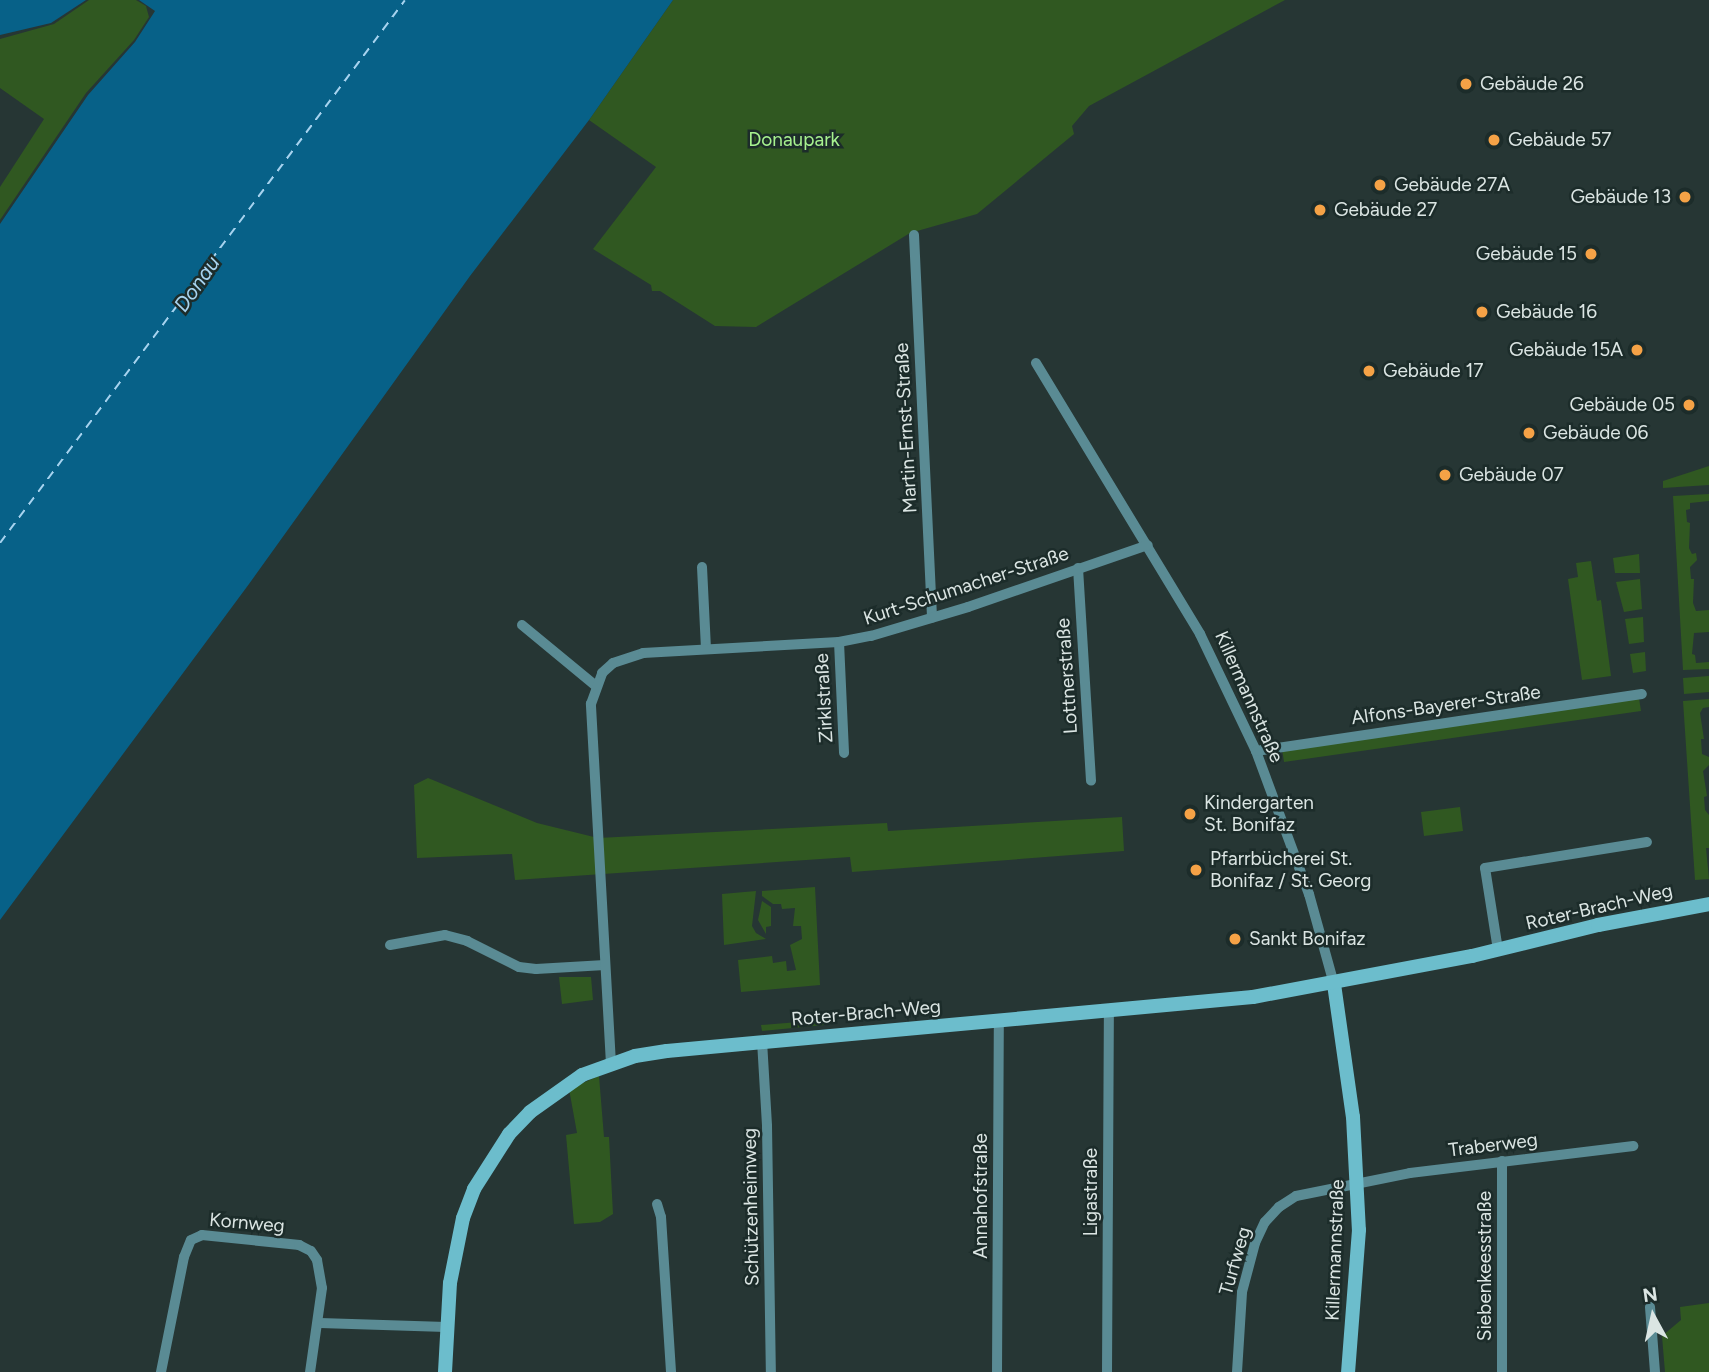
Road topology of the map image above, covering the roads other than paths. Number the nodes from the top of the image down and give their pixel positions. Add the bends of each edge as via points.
1 (914, 235) dead end
2 (1036, 363) dead end
3 (1147, 545) junction
4 (702, 567) dead end
5 (1078, 568) junction
6 (932, 618) junction
7 (522, 625) dead end
8 (839, 642) junction
9 (706, 648) junction
10 (596, 686) junction
11 (1642, 694) dead end
12 (1256, 751) junction
13 (844, 753) dead end
14 (1091, 781) dead end
15 (1647, 842) dead end
16 (1709, 904) edge
17 (390, 945) dead end
18 (1498, 950) junction
19 (606, 965) junction
20 (1334, 984) junction
21 (1109, 1012) junction
22 (999, 1021) junction
23 (762, 1041) junction
24 (611, 1064) junction
25 (1633, 1146) dead end
26 (1502, 1161) junction
27 (1357, 1182) junction
28 (657, 1204) dead end
29 (1650, 1307) dead end
30 (320, 1323) junction
31 (446, 1327) junction
32 (161, 1372) edge
33 (310, 1372) edge
34 (445, 1372) edge
35 (671, 1372) edge
36 (771, 1372) edge
37 (997, 1372) edge
38 (1107, 1372) edge
39 (1237, 1372) edge
40 (1348, 1372) edge
41 (1502, 1372) edge
42 (1655, 1372) edge

1 - 6 street, Martin-Ernst-Straße
2 - 3 street, Killermannstraße
3 - 5 street, Kurt-Schumacher-Straße
3 - 12 street, Killermannstraße via 1200,634
4 - 9 street
5 - 6 street, Kurt-Schumacher-Straße
5 - 14 street, Lottnerstraße
6 - 8 street, Kurt-Schumacher-Straße
7 - 10 street
8 - 9 street, Kurt-Schumacher-Straße
8 - 13 street, Zirklstraße
9 - 10 street, Kurt-Schumacher-Straße via 627,656 603,673
10 - 19 street via 591,704
11 - 12 street, Alfons-Bayerer-Straße
12 - 20 street, Killermannstraße via 1309,894
15 - 18 street via 1485,868
16 - 18 street, Roter-Brach-Weg
17 - 19 street via 445,935 519,967
18 - 20 street, Roter-Brach-Weg
19 - 24 street
20 - 21 street, Roter-Brach-Weg
20 - 27 street, Killermannstraße
21 - 22 street, Roter-Brach-Weg
21 - 38 street, Ligastraße
22 - 23 street, Roter-Brach-Weg
22 - 37 street, Annahofstraße
23 - 24 street, Roter-Brach-Weg via 667,1051
23 - 36 street, Schützenheimweg
24 - 31 street, Roter-Brach-Weg via 582,1075 530,1112 488,1163 463,1218
25 - 26 street, Traberweg
26 - 27 street, Traberweg
26 - 41 street, Siebenkeesstraße
27 - 39 street, Turfweg via 1296,1196 1265,1222 1242,1292
27 - 40 street, Killermannstraße via 1357,1266
28 - 35 street
29 - 42 street
30 - 31 street
30 - 32 street, Kornweg via 323,1288 311,1251 299,1245 201,1235 191,1240 184,1257
30 - 33 street, Kornweg
31 - 34 street, Roter-Brach-Weg

